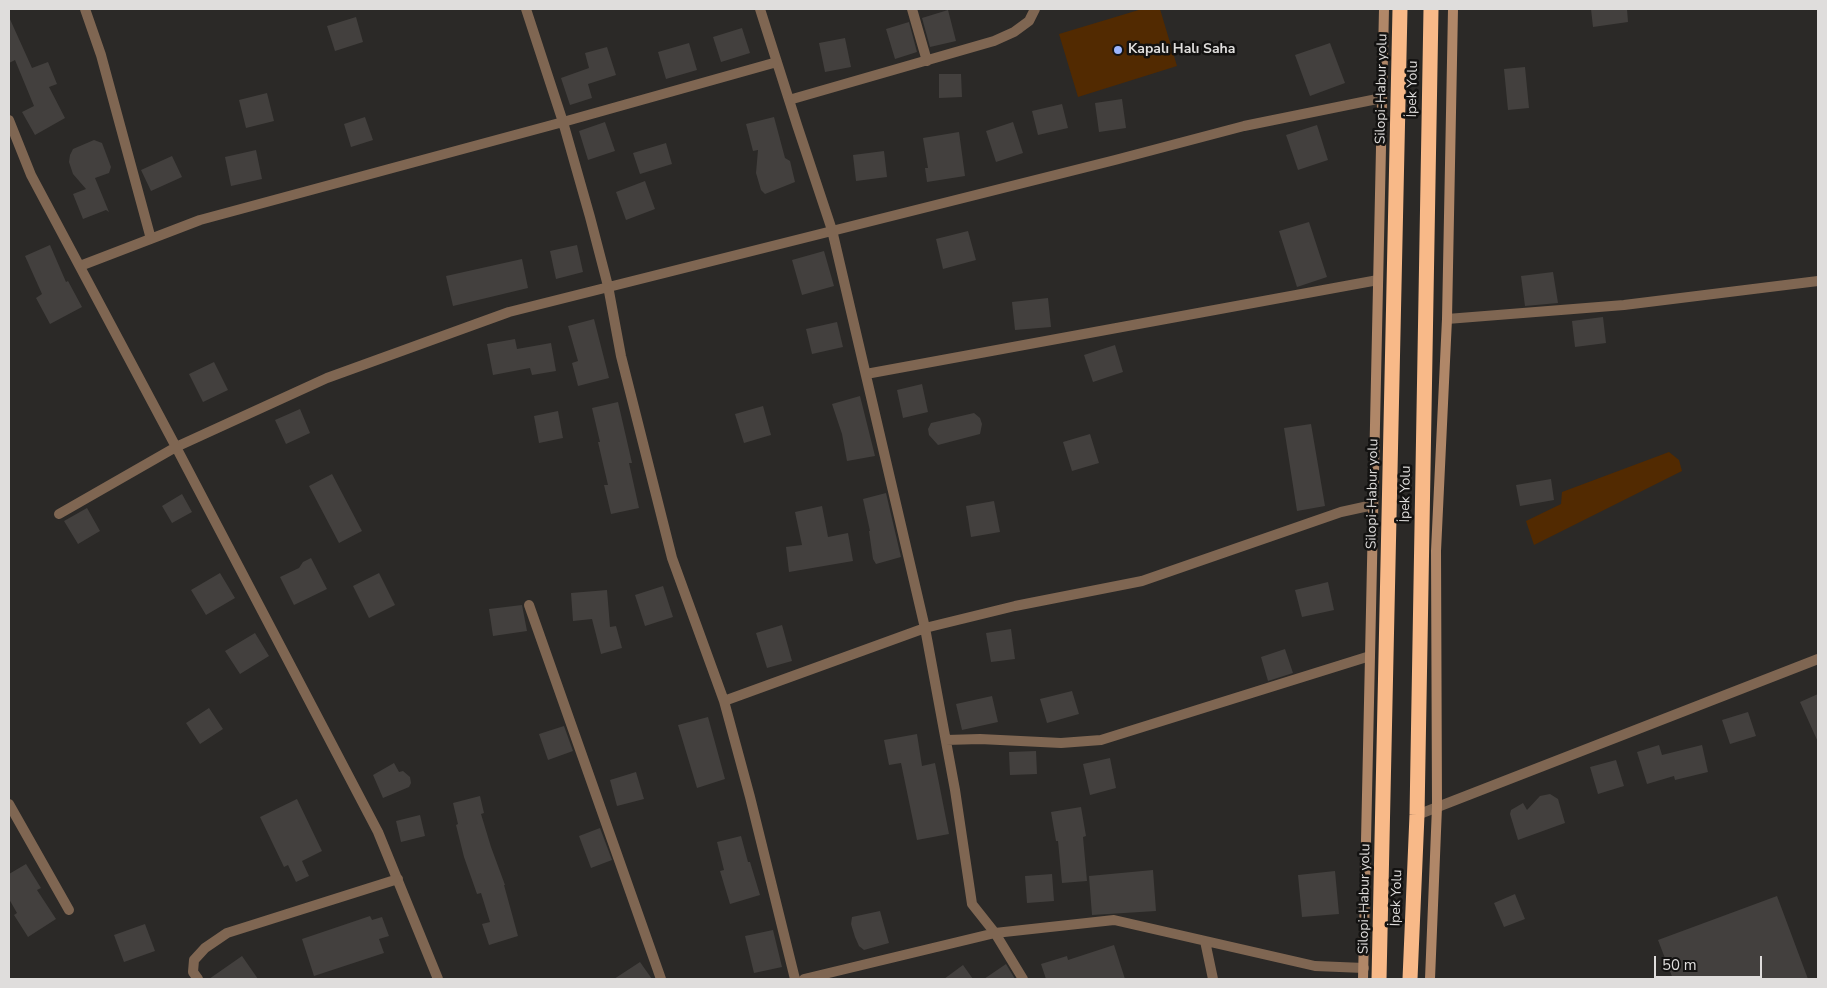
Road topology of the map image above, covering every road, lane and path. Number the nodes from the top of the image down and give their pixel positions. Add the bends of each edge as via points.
1 (85, 9) edge
2 (526, 9) edge
3 (760, 9) edge
4 (912, 9) edge
5 (1035, 9) edge
6 (1384, 9) edge
7 (1400, 9) edge
8 (1431, 9) edge
9 (1453, 9) edge
10 (927, 61) junction
11 (777, 62) junction
12 (1382, 98) junction
13 (789, 100) junction
14 (9, 120) edge
15 (563, 122) junction
16 (832, 230) junction
17 (151, 239) junction
18 (80, 266) junction
19 (1378, 280) junction
20 (1818, 281) edge
21 (608, 286) junction
22 (1447, 319) junction
23 (866, 374) junction
24 (176, 447) junction
25 (1373, 505) junction
26 (59, 514) dead end
27 (529, 605) dead end
28 (925, 628) junction
29 (1370, 656) junction
30 (1818, 659) edge
31 (724, 701) junction
32 (946, 740) junction
33 (9, 804) edge
34 (1437, 808) junction
35 (1417, 815) junction
36 (398, 879) junction
37 (69, 910) dead end
38 (995, 933) junction
39 (1205, 941) junction
40 (1364, 968) junction
41 (198, 979) edge
42 (438, 979) edge
43 (661, 979) edge
44 (795, 979) edge
45 (804, 979) edge
46 (1023, 979) edge
47 (1213, 979) edge
48 (1363, 979) edge
49 (1379, 979) edge
50 (1410, 979) edge
51 (1430, 979) edge

1 - 17 street
2 - 15 street
3 - 11 street
4 - 10 street
5 - 10 street via 1029,21 1014,32
6 - 12 street
7 - 49 highway, Silopi-Habur yolu
8 - 35 highway, İpek Yolu
9 - 22 street
10 - 13 street
11 - 13 street
11 - 15 street
12 - 16 street via 1244,126
12 - 19 street
13 - 16 street
14 - 18 street via 31,175
15 - 17 street via 200,220
15 - 21 street
16 - 21 street
16 - 23 street
17 - 18 street
18 - 24 street
19 - 23 street
19 - 25 street
20 - 22 street via 1624,305
21 - 24 street via 509,312 336,375
21 - 31 street via 621,356 672,558
22 - 34 street via 1436,551
23 - 28 street
24 - 26 street
24 - 36 street via 378,832
25 - 28 street via 1342,512 1142,581
25 - 29 street
27 - 43 street
28 - 31 street
28 - 32 street
29 - 32 street via 1101,740 1061,743
29 - 40 street
30 - 34 street
31 - 44 street
32 - 38 street via 972,904
33 - 37 street
34 - 35 street
34 - 51 street
35 - 50 highway, İpek Yolu
36 - 41 street via 227,933 194,960 193,972
36 - 42 street
38 - 39 street via 1114,920
38 - 45 street
38 - 46 street
39 - 40 street via 1315,966
39 - 47 street
40 - 48 street

